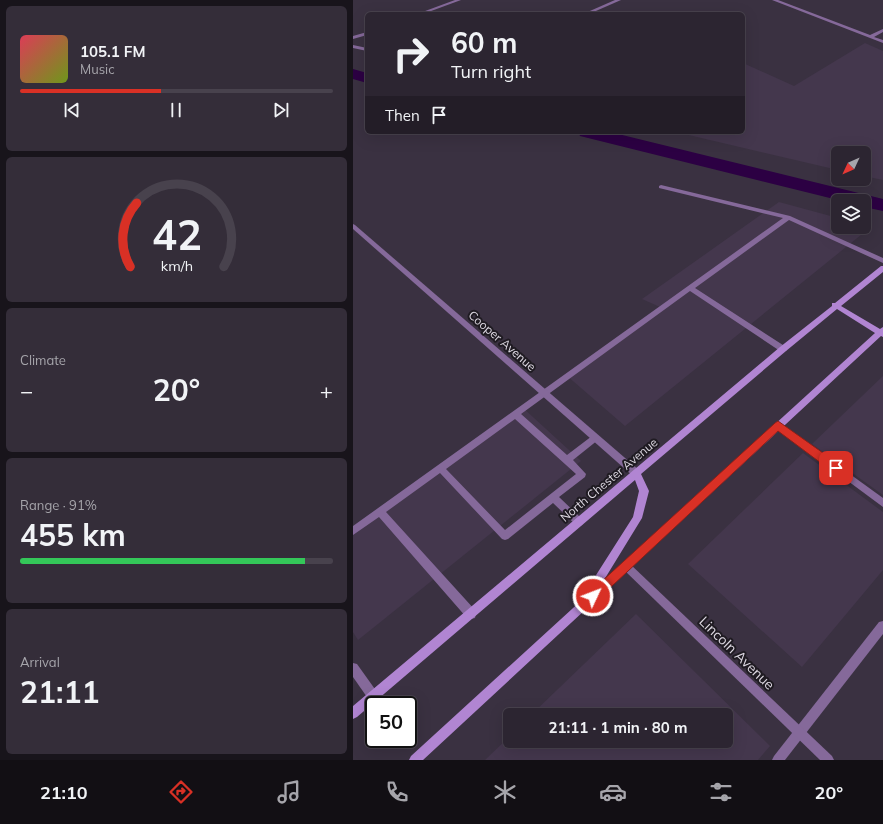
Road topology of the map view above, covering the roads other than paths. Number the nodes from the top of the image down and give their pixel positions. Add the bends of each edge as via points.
1 (459, 0) edge
2 (619, 0) edge
3 (774, 0) edge
4 (425, 12) edge
5 (590, 12) edge
6 (883, 30) edge
7 (365, 34) edge
8 (871, 37) junction
9 (353, 38) edge
10 (883, 42) edge
11 (353, 46) edge
12 (365, 49) edge
13 (661, 187) dead end
14 (788, 217) junction
15 (353, 226) edge
16 (883, 261) edge
17 (883, 268) edge
18 (690, 288) junction
19 (835, 305) junction
20 (882, 332) edge
21 (783, 349) junction
22 (544, 393) junction
23 (515, 414) junction
24 (778, 425) junction
25 (595, 438) junction
26 (567, 460) junction
27 (440, 468) junction
28 (636, 473) junction
29 (553, 497) junction
30 (883, 503) edge
31 (380, 512) junction
32 (579, 522) junction
33 (353, 531) edge
34 (626, 566) junction
35 (582, 607) junction
36 (471, 614) junction
37 (883, 626) edge
38 (353, 668) edge
39 (373, 696) joint
40 (365, 703) edge
41 (353, 713) edge
42 (800, 733) junction
43 (415, 760) edge
44 (779, 760) edge
45 (828, 760) edge

1 - 4 street
2 - 5 street
3 - 8 street
6 - 8 street
7 - 9 street
8 - 10 street
11 - 12 street
13 - 14 street
14 - 16 street
14 - 18 street
15 - 22 street, Cooper Avenue
17 - 19 main road, North Chester Avenue
18 - 21 street
18 - 22 street
19 - 20 main road
19 - 21 main road, North Chester Avenue
20 - 24 main road
21 - 28 main road, North Chester Avenue
22 - 23 street
22 - 25 street, Cooper Avenue
23 - 26 street
23 - 27 street
24 - 30 street
24 - 34 main road
25 - 26 street
25 - 28 street, Cooper Avenue
26 - 29 street via 582,474
27 - 29 street via 505,536
27 - 31 street
28 - 32 main road, North Chester Avenue
28 - 35 main road via 644,491 637,518
29 - 32 street
31 - 33 street
31 - 36 street
32 - 36 main road, North Chester Avenue
34 - 35 main road
34 - 42 street, Lincoln Avenue
35 - 43 main road
36 - 39 main road, North Chester Avenue
37 - 42 street
38 - 39 street
40 - 41 main road, North Chester Avenue
42 - 44 street
42 - 45 street, Lincoln Avenue

